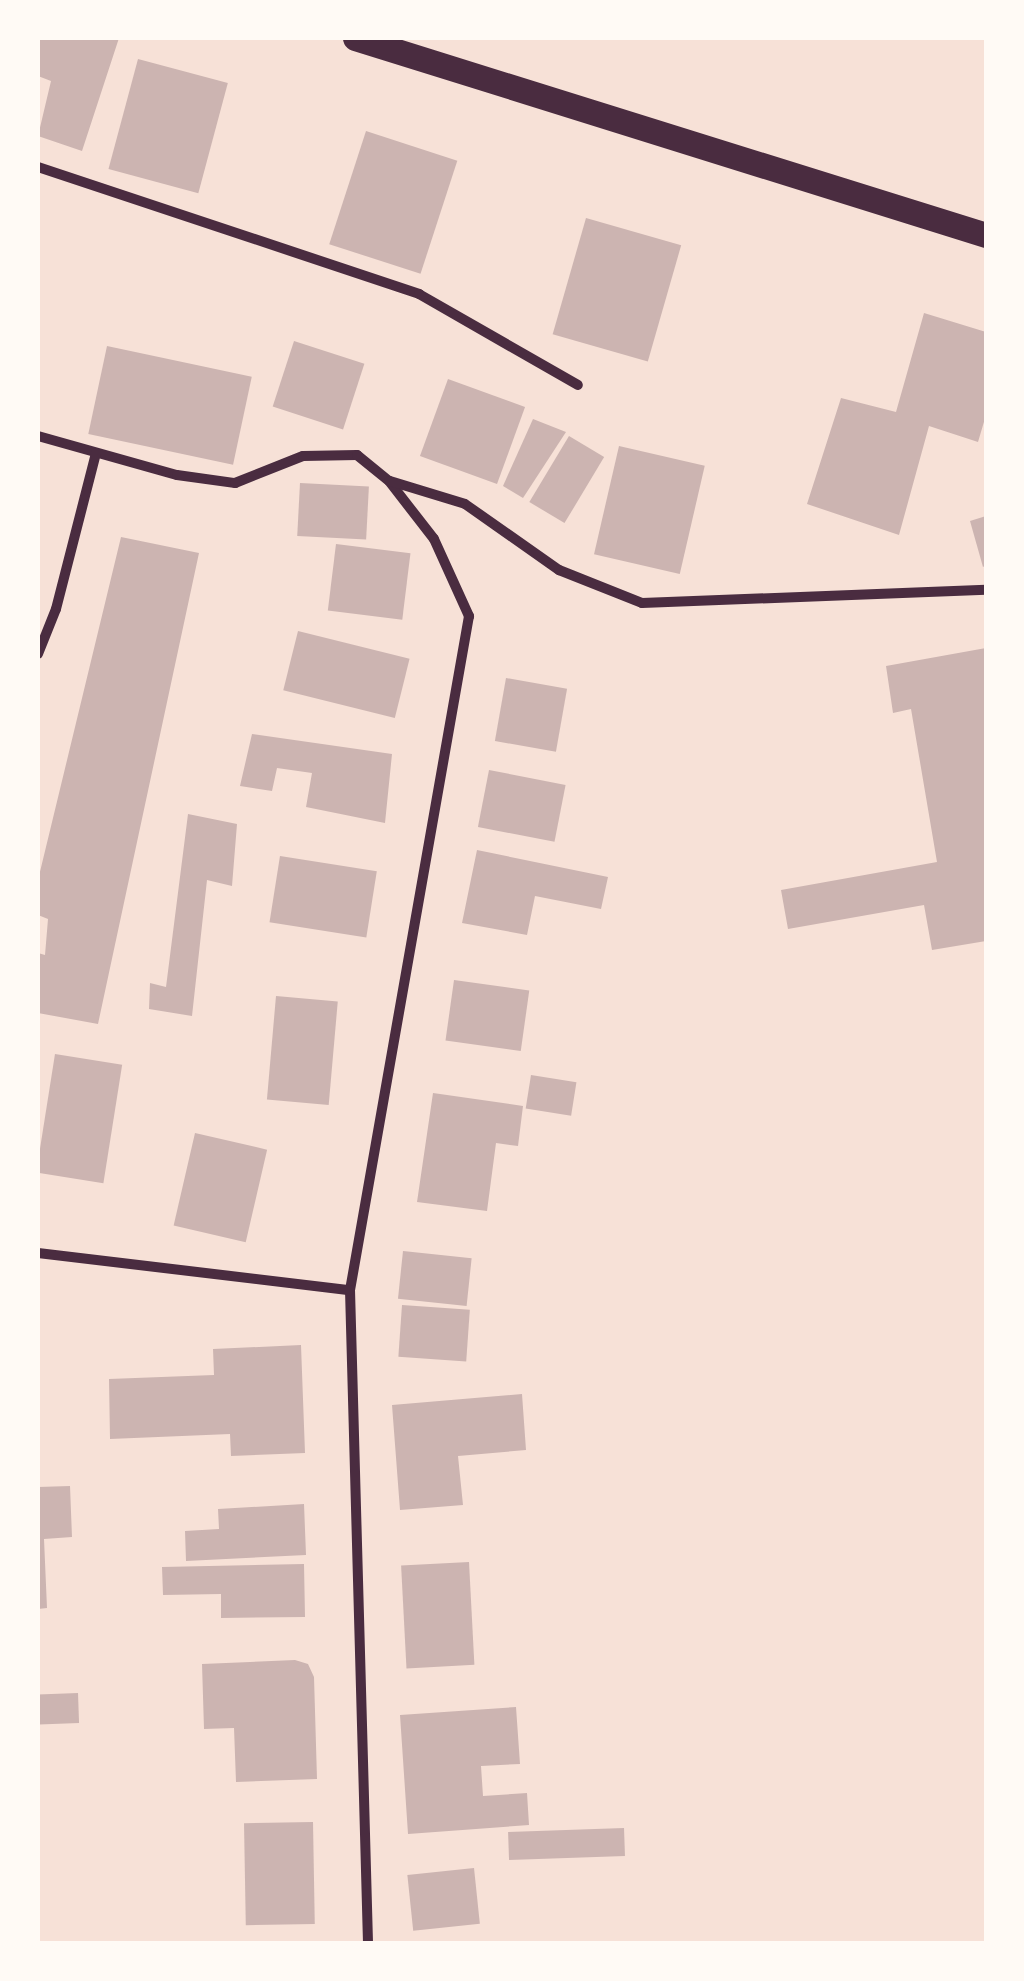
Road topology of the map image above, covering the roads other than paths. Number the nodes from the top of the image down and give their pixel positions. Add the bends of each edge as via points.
1 (355, 38) edge
2 (38, 167) edge
3 (986, 235) edge
4 (578, 385) dead end
5 (38, 436) edge
6 (96, 453) junction
7 (389, 481) junction
8 (986, 590) edge
9 (38, 654) edge
10 (38, 1253) edge
11 (350, 1290) junction
12 (368, 1944) edge

1 - 3 main road
2 - 4 street via 420,294
5 - 6 street
6 - 7 street via 236,483 303,456 357,456
6 - 9 street
7 - 8 street via 465,504 558,570 642,603
7 - 11 street via 434,539 469,616
10 - 11 street
11 - 12 street

